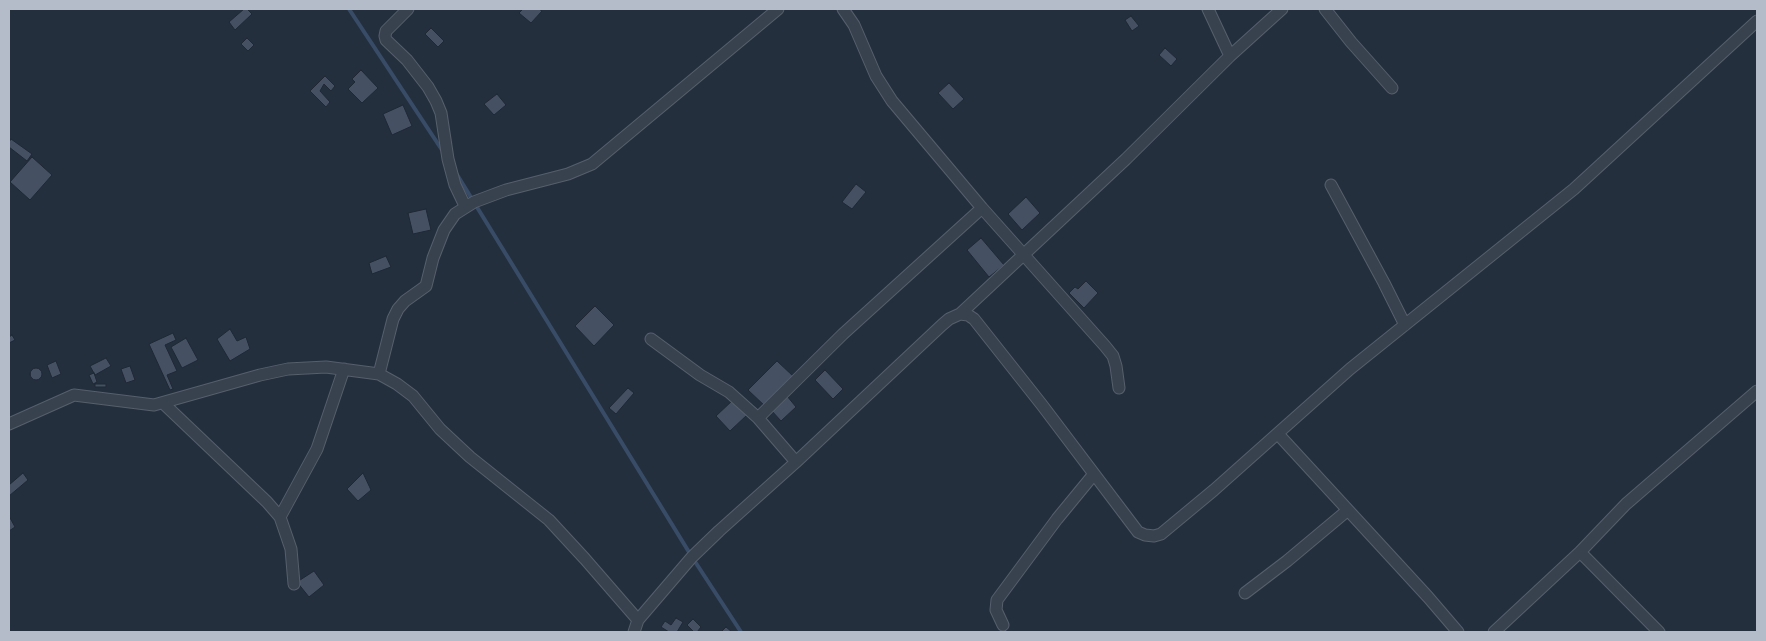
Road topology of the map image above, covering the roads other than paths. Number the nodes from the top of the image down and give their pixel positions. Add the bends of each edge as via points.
1 (408, 9) edge
2 (778, 9) edge
3 (843, 9) edge
4 (1208, 9) edge
5 (1282, 9) edge
6 (1325, 9) edge
7 (1757, 22) edge
8 (1230, 56) junction
9 (1392, 88) dead end
10 (1331, 185) dead end
11 (465, 206) junction
12 (982, 208) junction
13 (1024, 254) junction
14 (960, 314) junction
15 (1405, 325) junction
16 (651, 340) dead end
17 (344, 369) junction
18 (379, 374) junction
19 (1119, 388) dead end
20 (1757, 391) edge
21 (163, 403) junction
22 (758, 418) junction
23 (9, 424) edge
24 (1278, 434) junction
25 (796, 462) junction
26 (1094, 474) junction
27 (1348, 510) junction
28 (280, 517) junction
29 (1580, 552) junction
30 (294, 584) dead end
31 (1245, 593) dead end
32 (638, 620) junction
33 (1003, 625) dead end
34 (634, 632) edge
35 (1458, 632) edge
36 (1494, 632) edge
37 (1659, 632) edge

1 - 11 street via 386,31 386,40 407,60 436,100 442,113 455,185
2 - 11 street via 592,164
3 - 12 street via 892,101
4 - 8 street
5 - 8 street
6 - 9 street
7 - 15 street via 1574,189
8 - 13 street
10 - 15 street
11 - 18 street via 448,221 426,286 398,309
12 - 13 street
12 - 22 street via 843,334
13 - 14 street
13 - 19 street via 1105,346 1116,366
14 - 25 street via 942,324
14 - 26 street via 974,319
15 - 24 street
16 - 22 street via 730,392
17 - 18 street
17 - 21 street via 288,369
17 - 28 street via 317,449
18 - 32 street via 413,396 470,457 549,520
20 - 29 street via 1626,504
21 - 23 street via 140,404 74,395
21 - 28 street
22 - 25 street
24 - 26 street via 1167,530 1154,536 1138,532
24 - 27 street
25 - 32 street via 706,544
26 - 33 street via 997,600 996,610
27 - 31 street
27 - 35 street
28 - 30 street via 291,549
29 - 36 street
29 - 37 street
32 - 34 street

